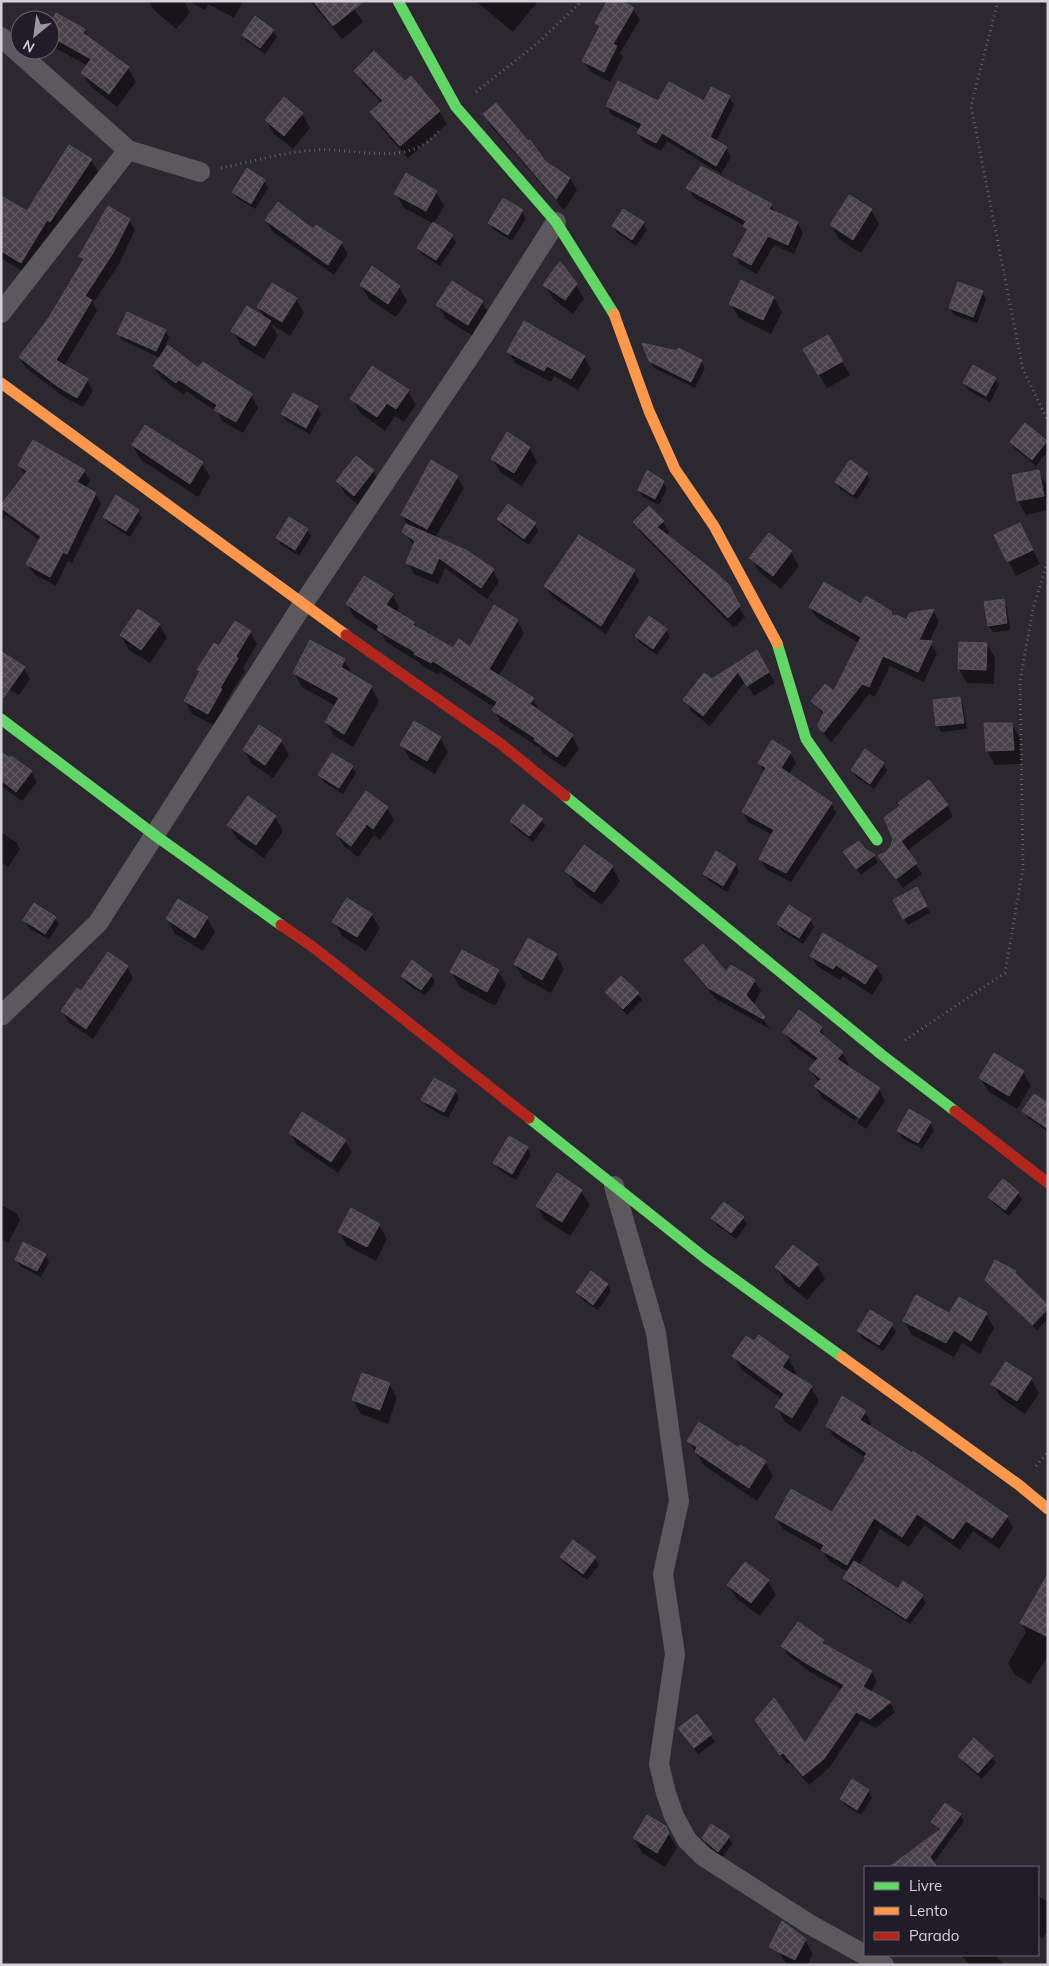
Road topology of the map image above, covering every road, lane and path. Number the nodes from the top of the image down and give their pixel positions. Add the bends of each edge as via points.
1 (398, 1) edge
2 (582, 1) edge
3 (998, 1) edge
4 (1, 37) edge
5 (456, 107) junction
6 (128, 150) junction
7 (200, 172) joint
8 (556, 222) junction
9 (1, 313) edge
10 (1, 383) edge
11 (1048, 421) edge
12 (1048, 560) edge
13 (303, 604) junction
14 (1, 720) edge
15 (156, 836) junction
16 (877, 840) dead end
17 (1, 1016) edge
18 (882, 1055) junction
19 (1048, 1183) edge
20 (614, 1186) junction
21 (1048, 1509) edge
22 (864, 1954) edge
23 (867, 1956) edge
24 (884, 1965) edge

1 - 5 street
2 - 5 path via 540,41
3 - 11 path via 971,106 1023,370
4 - 6 street
5 - 7 path via 433,139 399,155 315,150
5 - 8 street
6 - 7 street
6 - 9 street
8 - 13 street
8 - 16 street via 618,320 649,412 675,469 714,526 776,639 806,739
10 - 13 street
12 - 18 path via 1033,609 1020,681 1023,868 1005,973
13 - 15 street
13 - 18 street via 500,744
14 - 15 street
15 - 17 street via 98,923
15 - 20 street via 313,947
18 - 19 street
20 - 21 street via 705,1258
20 - 22 street via 656,1333 679,1501 663,1574 674,1654 659,1764 666,1793 687,1840 703,1856 809,1924
23 - 24 street

